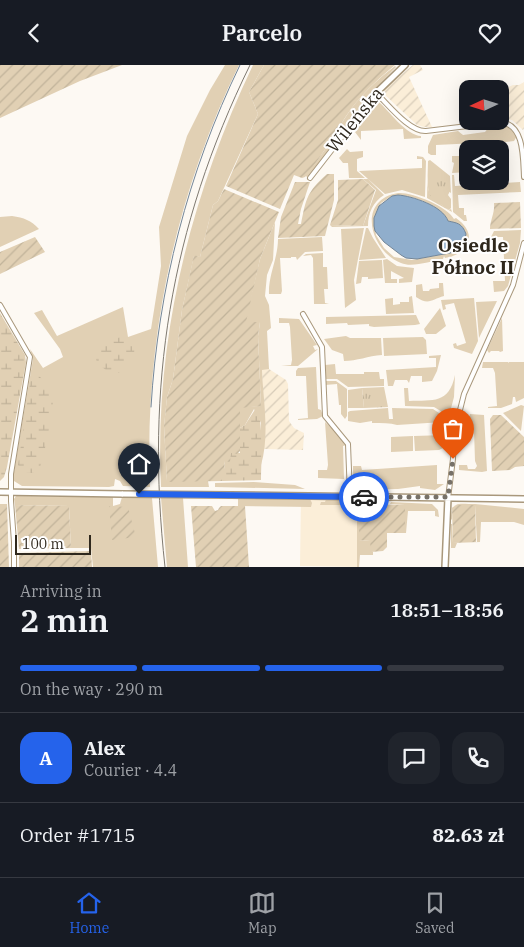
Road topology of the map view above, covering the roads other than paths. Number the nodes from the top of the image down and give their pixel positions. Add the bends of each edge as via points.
1 (405, 65) edge
2 (376, 93) junction
3 (524, 177) edge
4 (310, 178) dead end
5 (524, 243) edge
6 (0, 305) edge
7 (303, 314) dead end
8 (0, 492) edge
9 (11, 492) junction
10 (350, 496) junction
11 (448, 497) junction
12 (524, 499) edge
13 (14, 567) edge
14 (445, 567) edge

1 - 2 street, Wileńska
2 - 3 street via 419,131 501,122 512,125 522,136
2 - 4 street, Wileńska
5 - 11 street via 513,285 464,393 454,434
6 - 9 street via 30,357
7 - 10 street via 322,347 325,416 348,445
8 - 9 street
9 - 10 street, bridge
9 - 13 street
10 - 11 street
11 - 12 street
11 - 14 street

